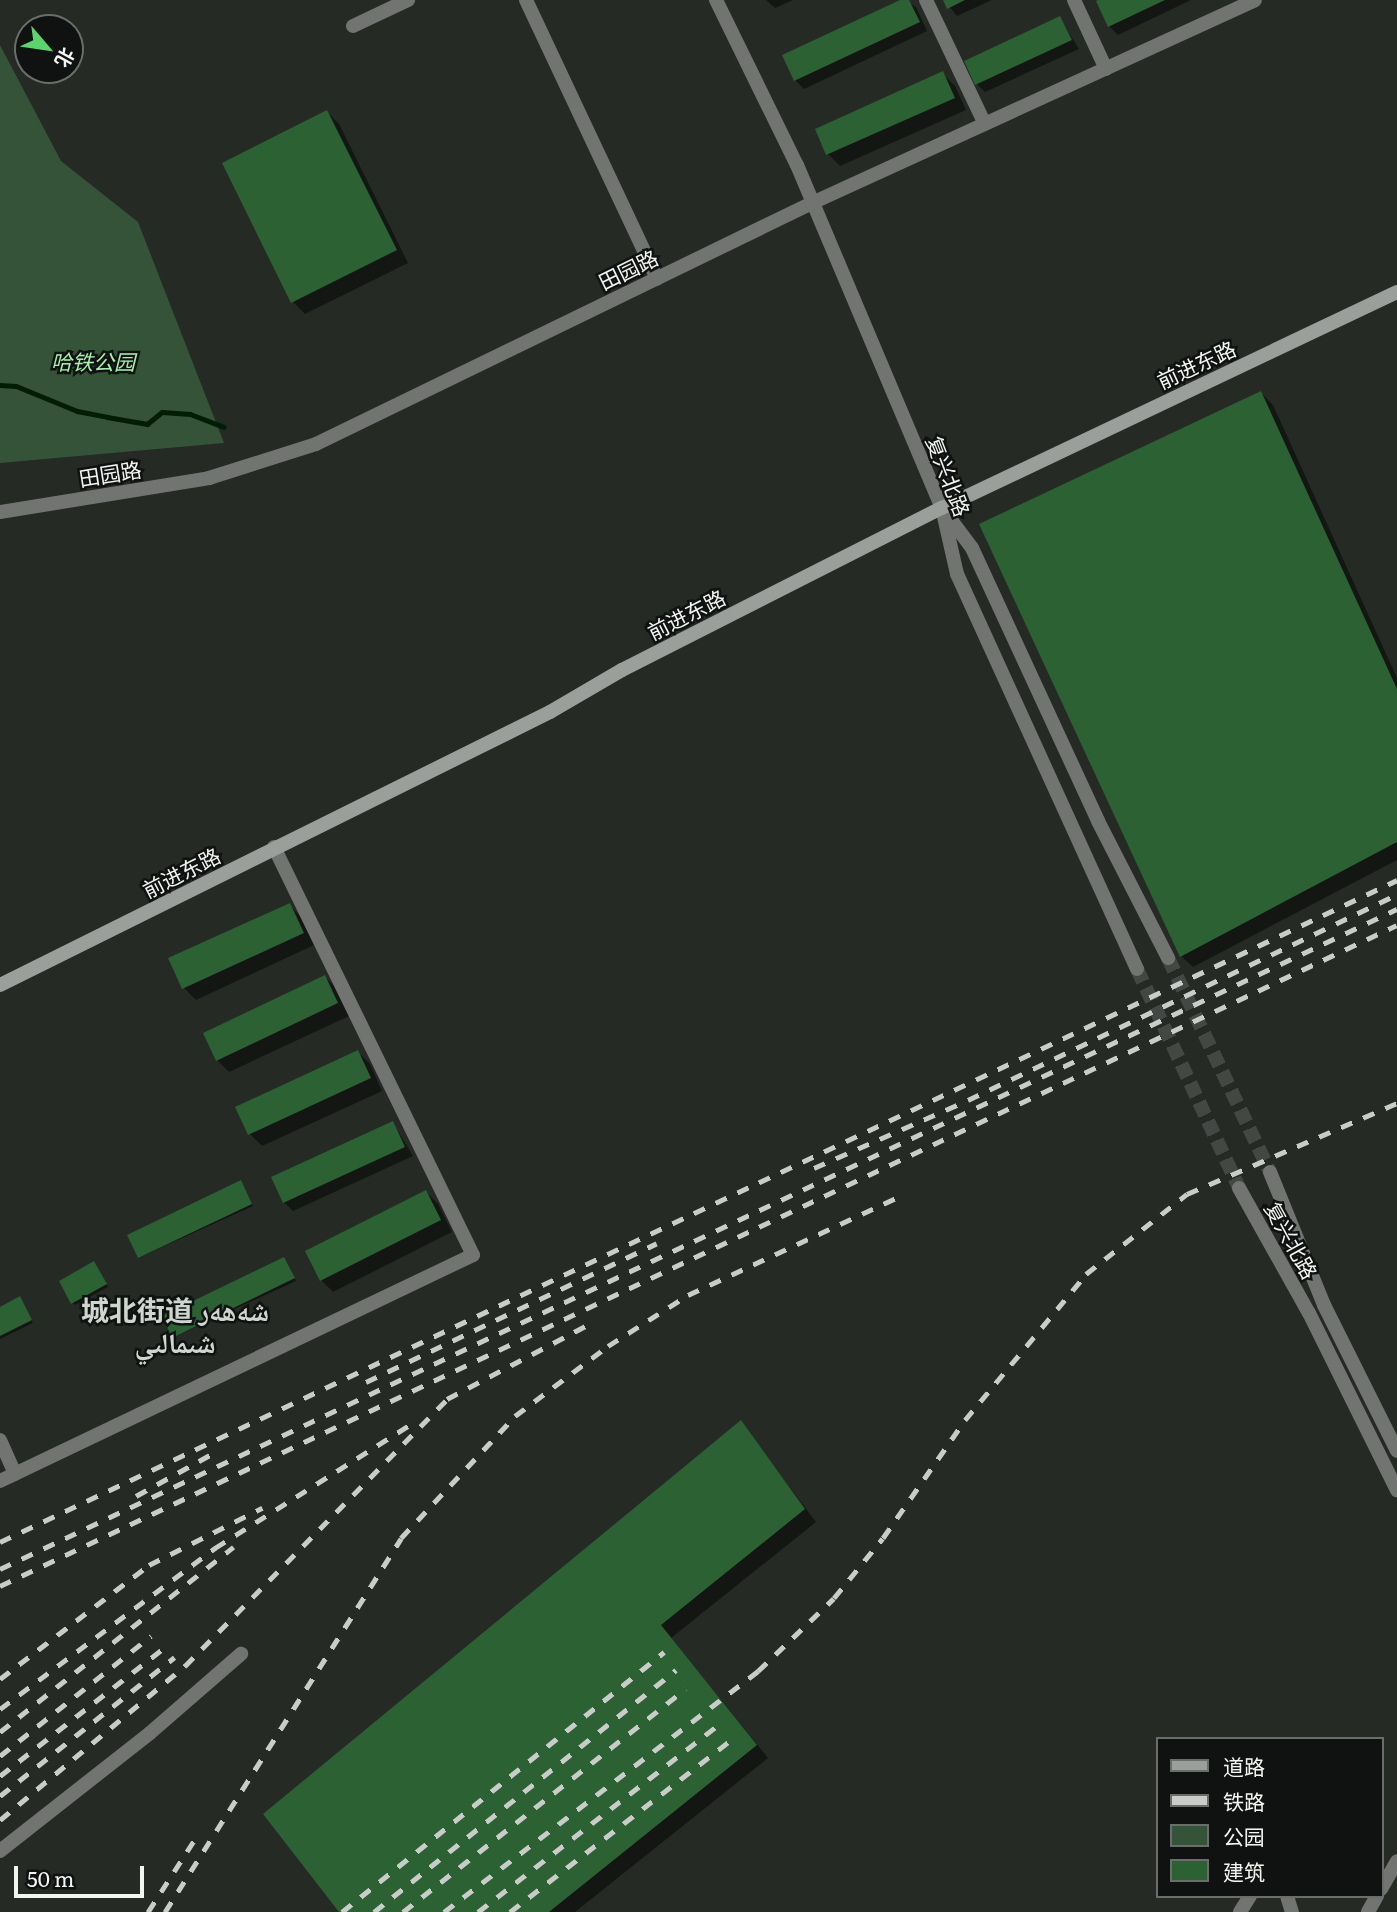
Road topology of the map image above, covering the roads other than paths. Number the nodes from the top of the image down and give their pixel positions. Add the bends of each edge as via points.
1 (408, 0) edge
2 (526, 0) edge
3 (716, 0) edge
4 (926, 0) edge
5 (1074, 0) edge
6 (1255, 0) edge
7 (353, 26) dead end
8 (1106, 69) junction
9 (985, 124) junction
10 (812, 203) junction
11 (657, 279) junction
12 (1397, 292) edge
13 (942, 508) junction
14 (0, 512) edge
15 (274, 847) junction
16 (1168, 958) tunnel mouth
17 (1137, 969) tunnel mouth
18 (0, 985) edge
19 (1270, 1172) tunnel mouth
20 (1239, 1188) tunnel mouth
21 (0, 1440) edge
22 (1397, 1451) edge
23 (15, 1474) junction
24 (0, 1481) edge
25 (1397, 1490) edge
26 (241, 1654) dead end
27 (0, 1851) edge
28 (1397, 1861) edge
29 (1383, 1886) edge

1 - 7 street
2 - 11 street
3 - 10 street, 复兴北路
4 - 9 street
5 - 8 street
6 - 8 street, 田园路
8 - 9 street, 田园路
9 - 10 street, 田园路
10 - 11 street, 田园路
10 - 13 street, 复兴北路
11 - 14 street, 田园路 via 290,454 209,478
12 - 13 main road, 前进东路
13 - 15 main road, 前进东路 via 550,712
13 - 16 street via 972,548 1098,821
13 - 17 street, 复兴北路 via 957,574
15 - 18 main road, 前进东路
15 - 23 street via 473,1255
19 - 22 street via 1324,1305
20 - 25 street, 复兴北路 via 1309,1313
21 - 23 street
23 - 24 street
26 - 27 street via 150,1733
28 - 29 street

